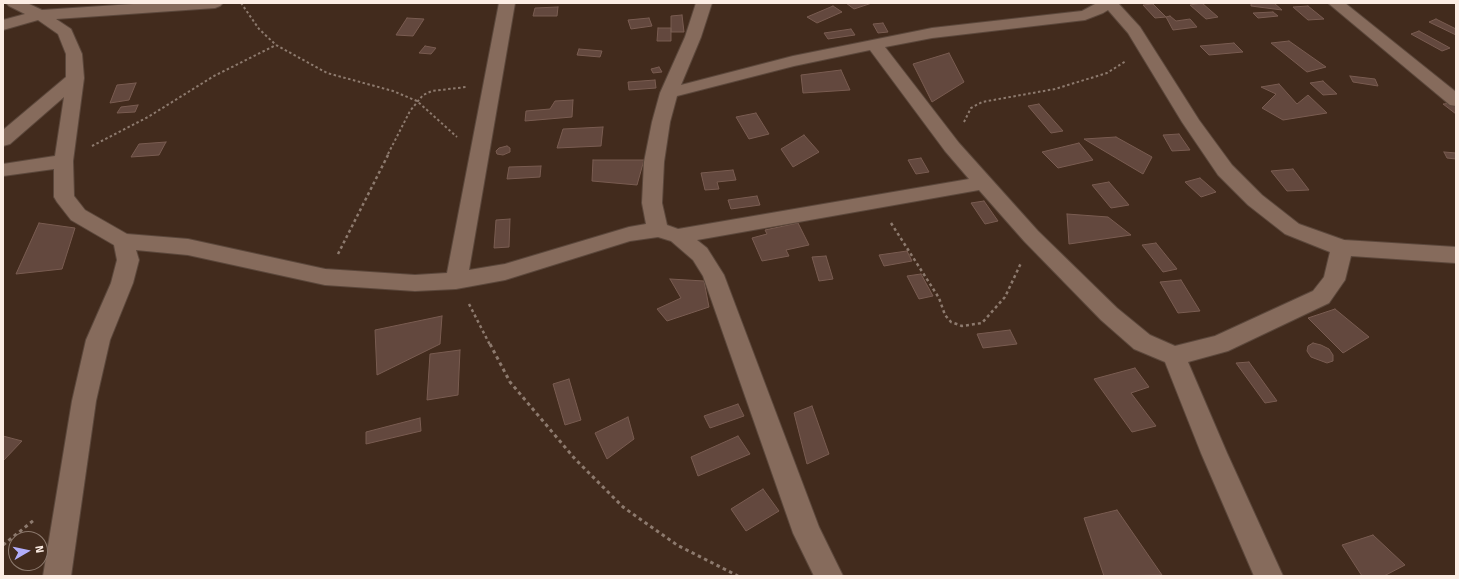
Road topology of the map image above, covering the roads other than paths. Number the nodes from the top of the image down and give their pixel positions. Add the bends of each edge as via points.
1 (14, 3) edge
2 (215, 3) edge
3 (507, 3) edge
4 (704, 3) edge
5 (1106, 3) edge
6 (1110, 3) edge
7 (1336, 3) edge
8 (40, 15) junction
9 (1084, 15) junction
10 (3, 25) edge
11 (1138, 37) junction
12 (874, 44) junction
13 (75, 78) junction
14 (669, 93) junction
15 (1456, 101) edge
16 (3, 140) edge
17 (64, 160) junction
18 (29, 166) junction
19 (3, 170) edge
20 (984, 183) junction
21 (3, 187) edge
22 (668, 233) junction
23 (123, 241) junction
24 (1342, 248) junction
25 (1456, 255) edge
26 (456, 281) junction
27 (1174, 356) junction
28 (57, 576) edge
29 (829, 576) edge
30 (1269, 576) edge

1 - 8 street
2 - 8 street
3 - 26 street
4 - 14 street via 693,37
5 - 9 street via 1098,10
6 - 11 street
7 - 15 street
8 - 10 street
8 - 13 street via 65,32 74,54
9 - 11 street
9 - 12 street via 932,33
11 - 24 street via 1191,122 1230,175 1255,200 1292,229
12 - 14 street via 793,61
12 - 20 street via 952,147
13 - 16 street
13 - 17 street
14 - 22 street via 654,162 652,204
17 - 18 street
17 - 23 street via 64,197 78,215
18 - 19 street
18 - 21 street
20 - 22 street
20 - 27 street via 1031,236 1109,314 1142,342
22 - 26 street via 629,234 505,272
22 - 29 street via 700,254 712,275 807,533
23 - 26 street via 188,248 325,277 415,283
23 - 28 street via 128,260 122,283 98,340 89,378
24 - 25 street
24 - 27 street via 1334,280 1321,297 1220,344
27 - 30 street

